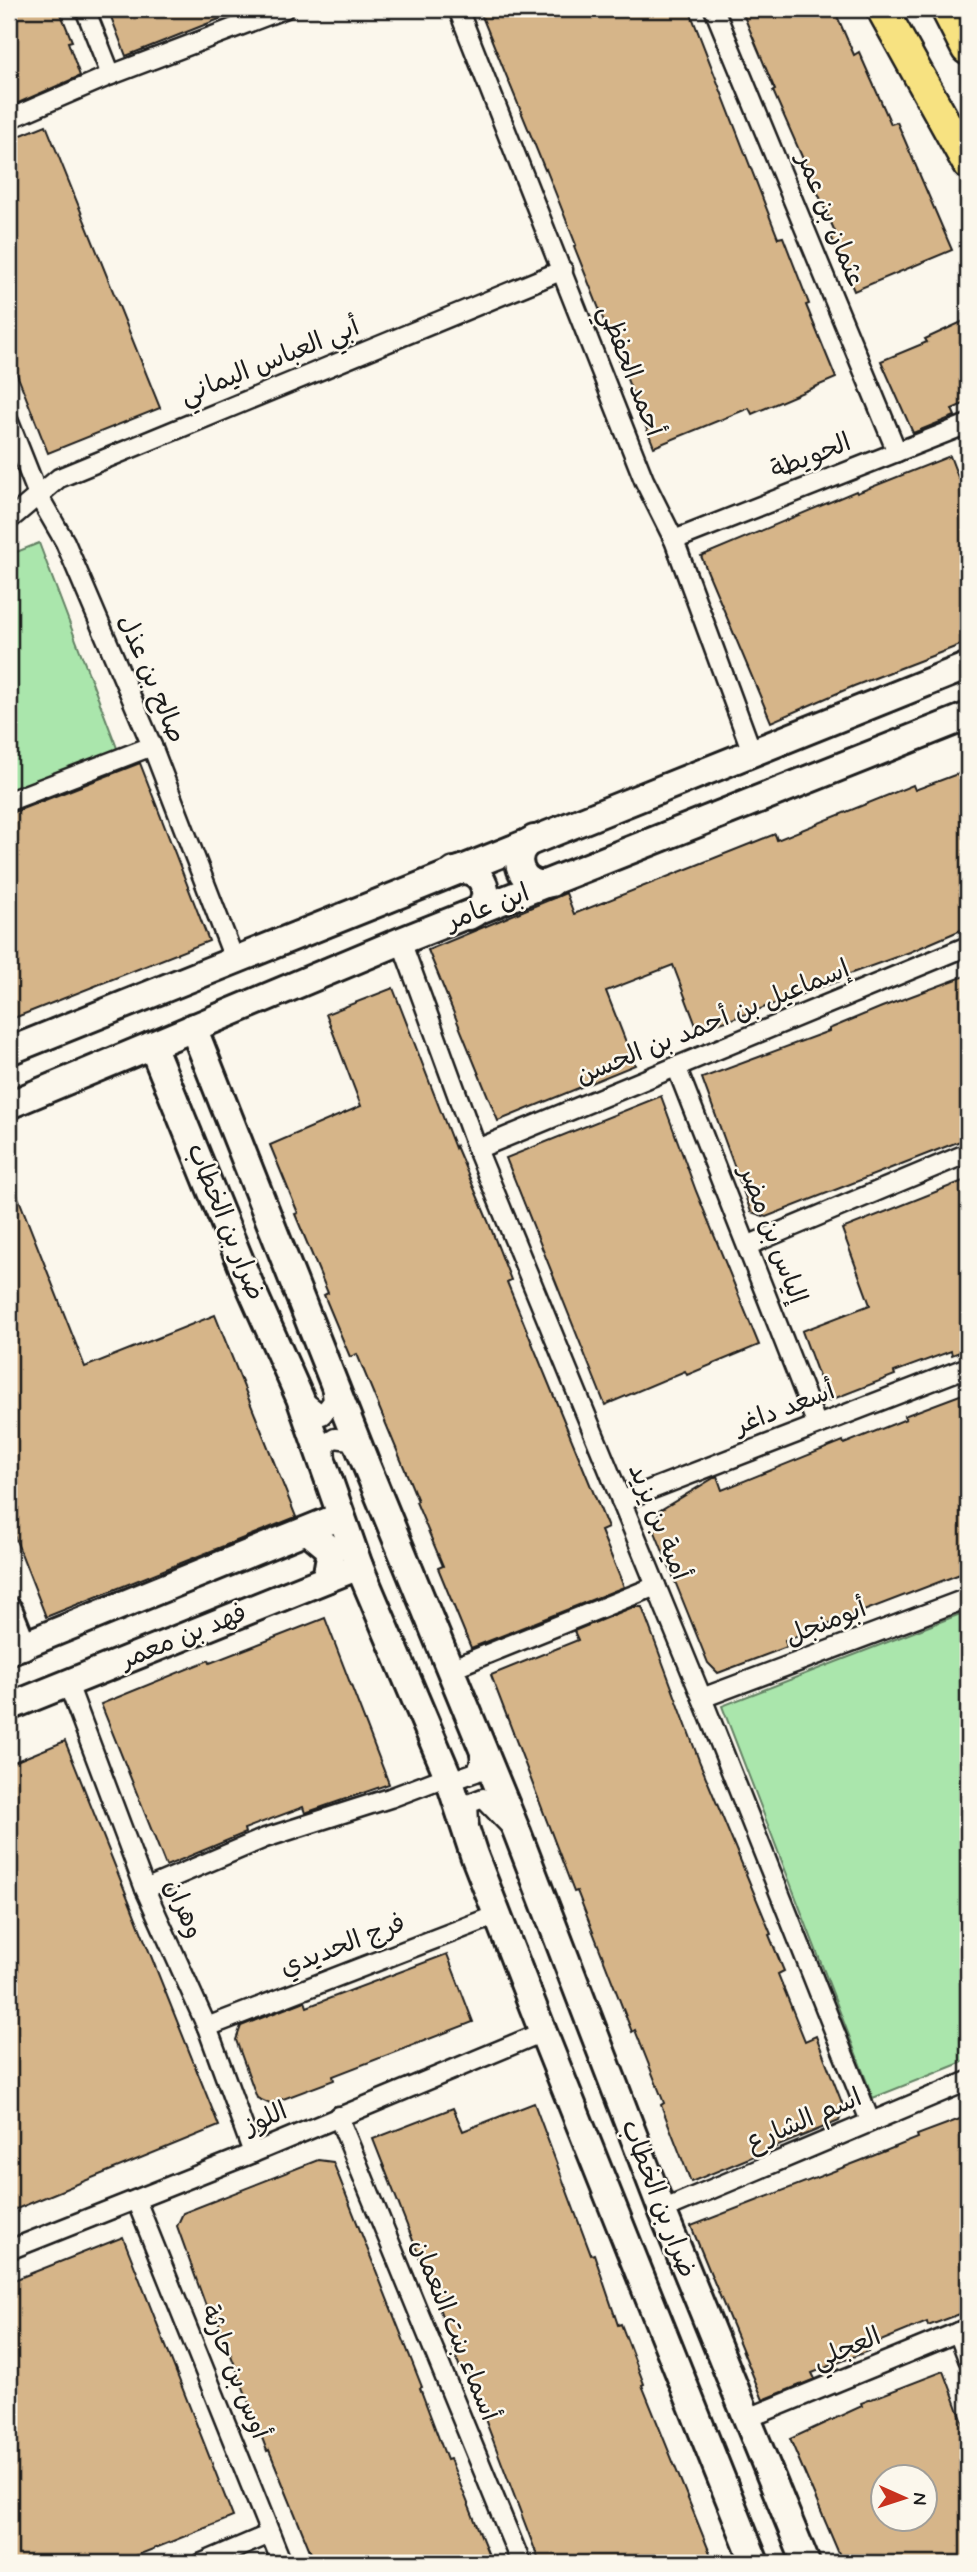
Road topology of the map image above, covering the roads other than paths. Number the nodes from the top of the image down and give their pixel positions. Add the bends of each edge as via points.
1 (85, 9) edge
2 (284, 9) edge
3 (458, 9) edge
4 (714, 9) edge
5 (882, 9) edge
6 (948, 9) edge
7 (968, 48) edge
8 (111, 75) junction
9 (9, 119) edge
10 (968, 164) edge
11 (563, 270) junction
12 (9, 422) edge
13 (968, 424) edge
14 (897, 452) junction
15 (38, 495) junction
16 (9, 520) edge
17 (674, 540) junction
18 (968, 666) edge
19 (968, 716) edge
20 (152, 746) junction
21 (752, 752) junction
22 (9, 802) edge
23 (534, 839) junction
24 (454, 871) junction
25 (551, 883) junction
26 (468, 916) junction
27 (401, 941) junction
28 (968, 946) edge
29 (235, 961) junction
30 (192, 1027) junction
31 (152, 1045) junction
32 (9, 1051) edge
33 (676, 1066) junction
34 (9, 1105) edge
35 (477, 1149) junction
36 (968, 1153) edge
37 (749, 1245) junction
38 (968, 1367) edge
39 (329, 1370) junction
40 (300, 1398) junction
41 (817, 1424) junction
42 (367, 1467) junction
43 (333, 1486) junction
44 (621, 1501) junction
45 (341, 1516) junction
46 (307, 1531) junction
47 (359, 1566) junction
48 (326, 1579) junction
49 (656, 1587) junction
50 (968, 1598) edge
51 (9, 1615) edge
52 (16, 1648) edge
53 (450, 1669) junction
54 (68, 1684) junction
55 (702, 1698) junction
56 (9, 1707) edge
57 (480, 1746) junction
58 (448, 1776) junction
59 (517, 1832) junction
60 (474, 1855) junction
61 (145, 1889) junction
62 (497, 1915) junction
63 (207, 2027) junction
64 (542, 2032) junction
65 (968, 2081) edge
66 (338, 2116) junction
67 (870, 2121) junction
68 (253, 2153) junction
69 (136, 2200) junction
70 (662, 2210) junction
71 (9, 2250) edge
72 (963, 2330) edge
73 (968, 2359) edge
74 (746, 2419) junction
75 (271, 2534) junction
76 (202, 2563) edge
77 (282, 2563) edge
78 (521, 2563) edge
79 (755, 2563) edge
80 (806, 2563) edge

1 - 8 street
2 - 8 street
3 - 11 street, أحمد الحفظي
4 - 14 street, عثمان بن عمر
5 - 10 main road
6 - 7 highway
8 - 9 street
11 - 15 street, أبي العباس اليماني via 59,478
11 - 17 street, أحمد الحفظي via 644,480
12 - 15 street, صالح بن عذل
13 - 14 street, الحويطة
14 - 17 street, الحويطة
15 - 16 street, أبي العباس اليماني
15 - 20 street, صالح بن عذل via 65,542
17 - 21 street, أحمد الحفظي
18 - 21 street, ابن عامر
19 - 25 street, ابن عامر
20 - 22 street
20 - 29 street, صالح بن عذل
21 - 23 street, ابن عامر
23 - 24 street, ابن عامر
23 - 25 street via 523,847 519,867 531,883
24 - 26 street via 474,872 486,889 484,903
24 - 29 street, ابن عامر
25 - 26 street, ابن عامر
26 - 27 street, ابن عامر
27 - 30 street, ابن عامر
27 - 35 street, أمية بن يزيد
28 - 33 street, إسماعيل بن أحمد بن الحسن
29 - 32 street, ابن عامر
30 - 31 street, ابن عامر
30 - 39 street, ضرار بن الخطاب
31 - 34 street, ابن عامر
31 - 40 street, ضرار بن الخطاب
33 - 35 street, إسماعيل بن أحمد بن الحسن
33 - 37 street, إلياس بن مضر
35 - 44 street, أمية بن يزيد
36 - 37 street
37 - 41 street, إلياس بن مضر
38 - 41 street, أسعد داغر
39 - 40 street, ضرار بن الخطاب via 333,1401 321,1415
39 - 42 street, ضرار بن الخطاب
40 - 43 street, ضرار بن الخطاب
41 - 44 street, أسعد داغر
42 - 43 street, ضرار بن الخطاب via 350,1440 330,1439 324,1454
42 - 53 street, ضرار بن الخطاب
43 - 45 street, ضرار بن الخطاب
44 - 49 street, أمية بن يزيد
45 - 46 street, فهد بن معمر
45 - 47 street, ضرار بن الخطاب
46 - 48 street via 331,1550
46 - 52 street, فهد بن معمر
47 - 48 street, فهد بن معمر
47 - 58 street, ضرار بن الخطاب
48 - 54 street, فهد بن معمر
49 - 53 street
49 - 55 street, أمية بن يزيد
50 - 55 street, أبومنجل
51 - 52 street
53 - 57 street, ضرار بن الخطاب
54 - 56 street, فهد بن معمر
54 - 61 street, وهران
55 - 67 street, أمية بن يزيد
57 - 58 street via 475,1772 459,1778
57 - 59 street, ضرار بن الخطاب
58 - 60 street, ضرار بن الخطاب
58 - 61 street via 265,1838
59 - 60 street, ضرار بن الخطاب via 483,1798 468,1804
59 - 70 street, ضرار بن الخطاب
60 - 62 street, ضرار بن الخطاب
61 - 63 street, وهران
62 - 63 street, فرج الحديدي
62 - 64 street, ضرار بن الخطاب
63 - 68 street, وهران
64 - 66 street, اللوز
64 - 79 street, ضرار بن الخطاب
65 - 67 street, اسم الشارع
66 - 68 street, اللوز
66 - 78 street, أسماء بنت النعمان
67 - 70 street, اسم الشارع
68 - 69 street, اللوز
69 - 71 street, اللوز
69 - 75 street, أوس بن حارثة
70 - 74 street, ضرار بن الخطاب
72 - 73 street
72 - 74 street, العجلي
74 - 80 street, ضرار بن الخطاب
75 - 76 street
75 - 77 street, أوس بن حارثة

